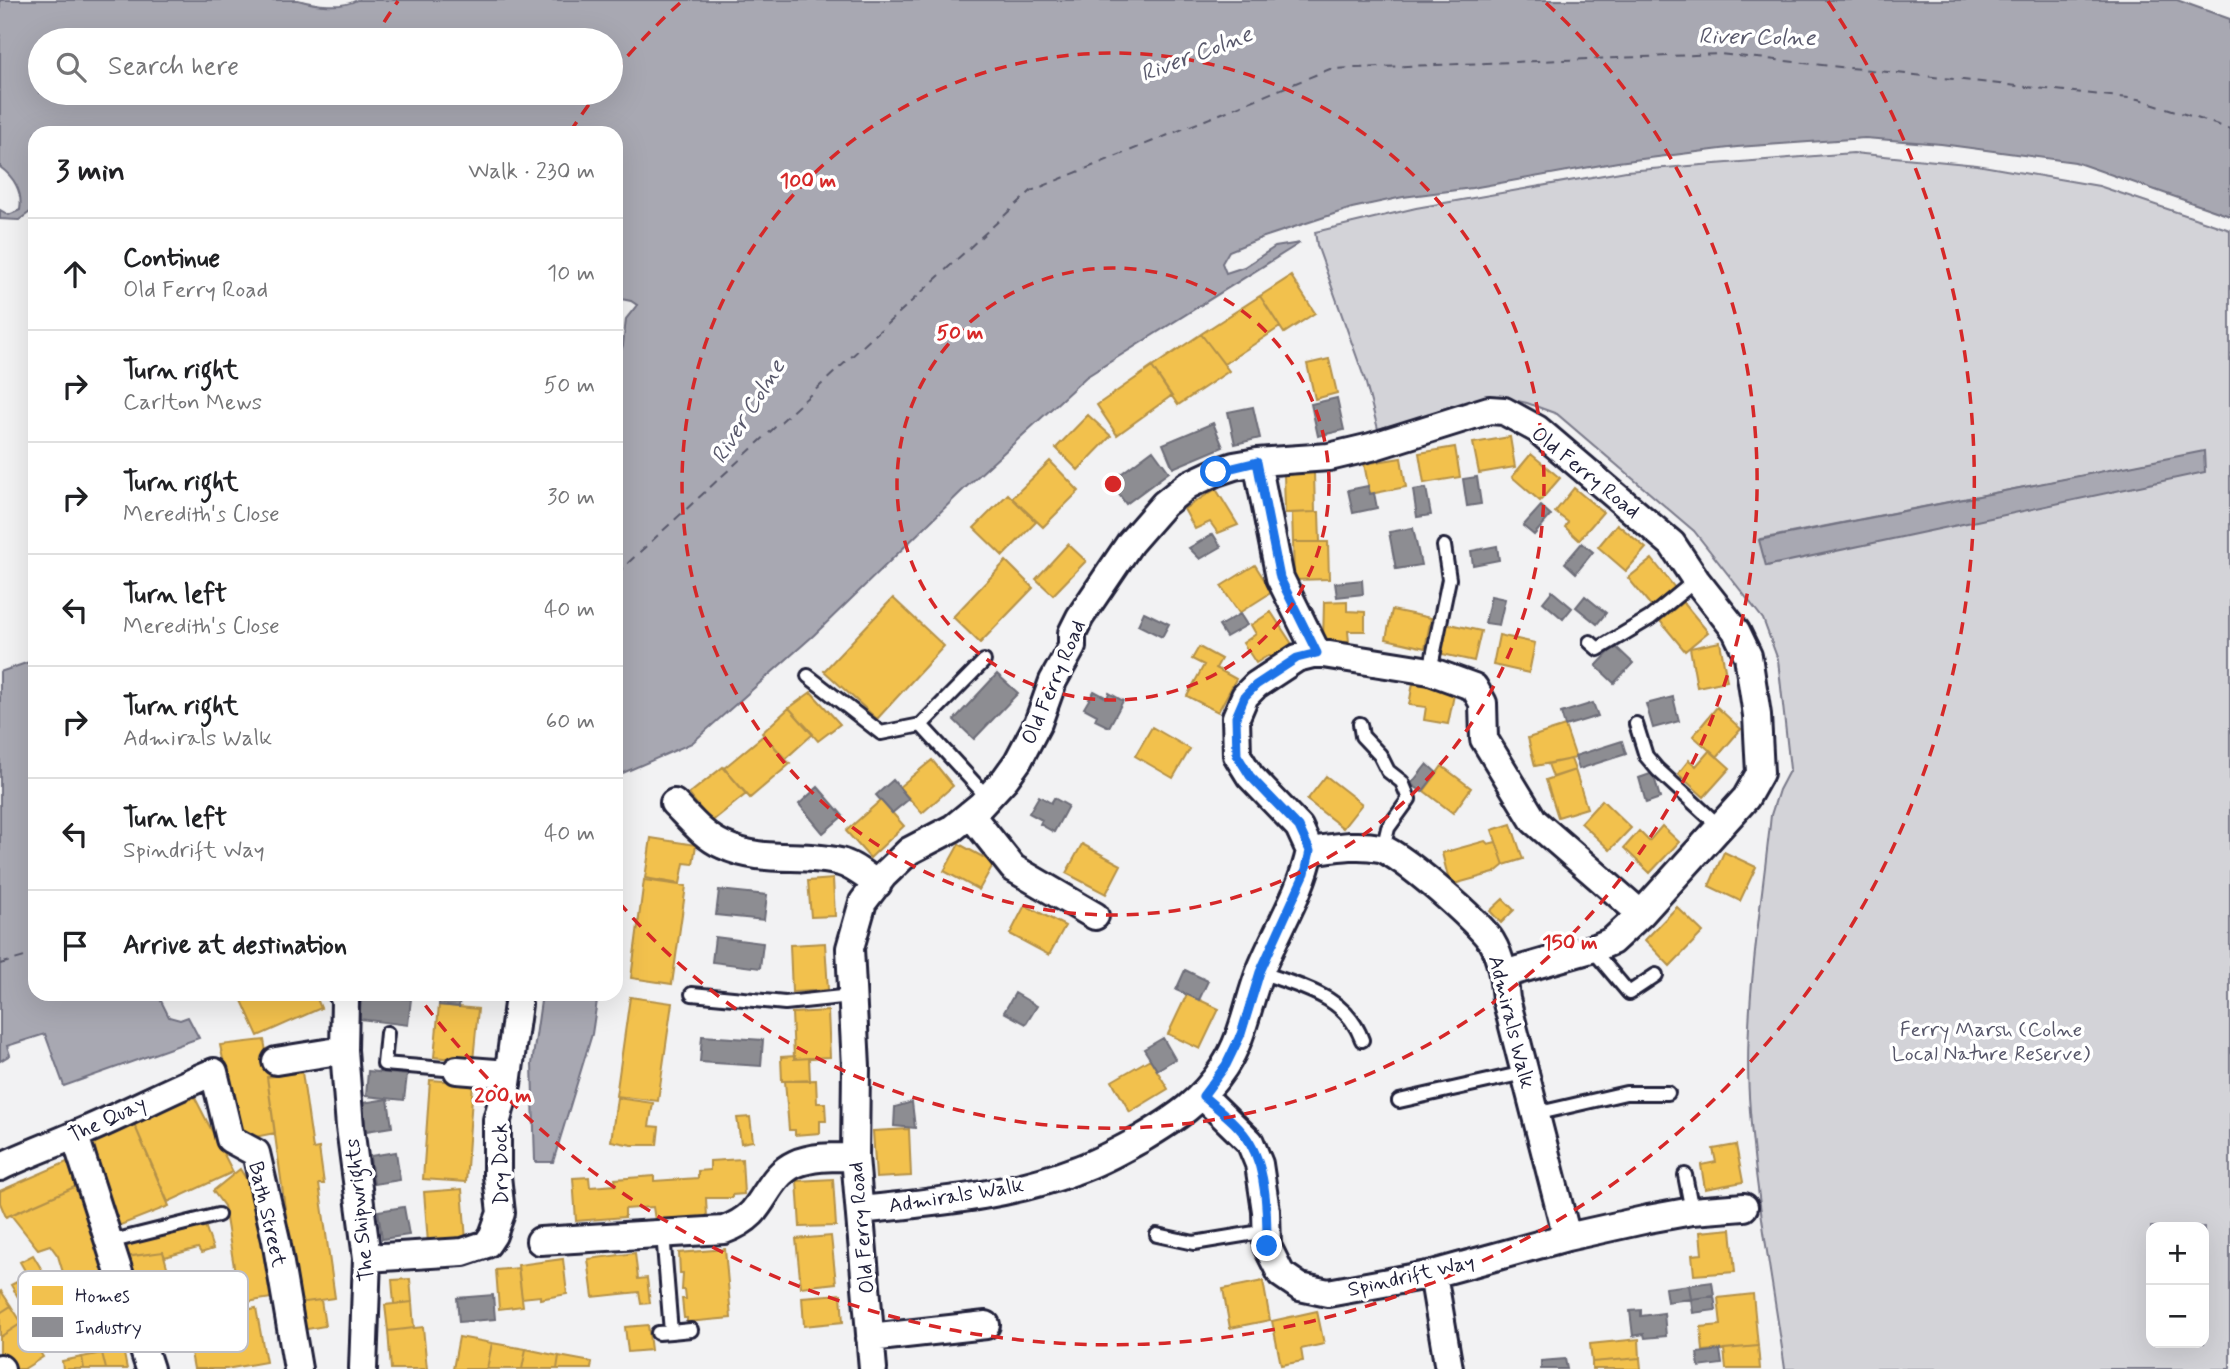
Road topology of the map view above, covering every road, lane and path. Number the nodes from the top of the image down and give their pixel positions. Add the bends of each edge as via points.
1 (1257, 462) junction
2 (1444, 546) dead end
3 (1696, 580) junction
4 (1590, 642) dead end
5 (1317, 653) junction
6 (984, 661) dead end
7 (1430, 671) junction
8 (808, 676) dead end
9 (1360, 724) dead end
10 (1636, 724) dead end
11 (921, 725) junction
12 (674, 803) dead end
13 (979, 806) junction
14 (1720, 827) junction
15 (1382, 849) junction
16 (1310, 851) junction
17 (877, 884) junction
18 (1641, 914) junction
19 (1095, 916) dead end
20 (1592, 948) junction
21 (1260, 972) junction
22 (1504, 974) junction
23 (1656, 975) dead end
24 (692, 994) dead end
25 (851, 996) junction
26 (345, 1001) edge
27 (518, 1004) dead end
28 (387, 1033) dead end
29 (1362, 1041) dead end
30 (344, 1050) junction
31 (276, 1061) dead end
32 (457, 1070) joint
33 (214, 1072) joint
34 (1524, 1073) junction
35 (508, 1074) junction
36 (1668, 1093) dead end
37 (1203, 1096) junction
38 (1399, 1101) dead end
39 (1535, 1114) junction
40 (75, 1136) junction
41 (855, 1157) junction
42 (0, 1167) edge
43 (1685, 1175) dead end
44 (1744, 1207) dead end
45 (861, 1210) junction
46 (1692, 1211) junction
47 (218, 1215) dead end
48 (1267, 1231) junction
49 (663, 1232) junction
50 (1157, 1235) dead end
51 (1567, 1237) junction
52 (540, 1241) dead end
53 (109, 1242) junction
54 (367, 1258) junction
55 (118, 1271) edge
56 (1433, 1274) junction
57 (986, 1325) dead end
58 (691, 1330) dead end
59 (870, 1338) junction
60 (145, 1352) edge
61 (150, 1369) edge
62 (298, 1369) edge
63 (363, 1369) edge
64 (873, 1369) edge
65 (1450, 1369) edge

1 - 3 street, Old Ferry Road via 1329,457 1489,410 1504,411 1537,429 1672,544
1 - 5 street via 1280,578
1 - 13 street, Old Ferry Road via 1188,485 1164,504 1130,543 1080,617 1072,633 1072,647 1018,761
2 - 7 lane via 1449,579
3 - 4 lane via 1650,618 1598,649
3 - 14 street, Old Ferry Road via 1730,622 1748,656 1758,716 1760,773 1746,798
5 - 7 street
5 - 16 street via 1297,658 1256,685 1245,696 1235,729 1237,755 1243,766 1299,827
6 - 11 lane
7 - 18 street via 1474,687 1483,704 1484,739 1534,821
8 - 11 lane via 881,733
9 - 15 lane via 1362,737 1402,782 1409,799 1388,828
10 - 14 lane via 1646,756 1658,771
11 - 13 lane
12 - 17 street via 721,845 777,859 843,863
13 - 17 street, Old Ferry Road via 953,828 909,850
13 - 19 street via 1013,868
14 - 18 street, Old Ferry Road
15 - 16 street, Admirals Walk via 1353,846
15 - 22 street, Admirals Walk via 1405,862 1483,930 1497,951
16 - 21 street, Admirals Walk via 1305,873
17 - 25 street, Old Ferry Road via 863,902 855,925 850,948
18 - 20 street, Old Ferry Road via 1612,941
20 - 22 street, Old Ferry Road
20 - 23 lane via 1629,993
21 - 29 lane via 1329,998 1357,1026
21 - 37 street, Admirals Walk via 1241,1034
22 - 34 street, Admirals Walk
24 - 25 lane via 785,1003
25 - 41 street, Old Ferry Road
26 - 30 street, The Shipwrights
27 - 35 street, Dry Dock
28 - 32 lane via 384,1064
30 - 31 street
30 - 54 street, The Shipwrights
32 - 35 street
33 - 40 street, The Quay
33 - 62 street, Bath Street via 230,1139 256,1153
34 - 38 lane
34 - 39 street, Admirals Walk
35 - 54 street, Dry Dock via 498,1120 501,1213 487,1244 463,1252
36 - 39 lane via 1626,1093
37 - 45 street, Admirals Walk via 1167,1124 1073,1172 984,1195
37 - 48 street, Spindrift Way via 1250,1142 1259,1164
39 - 51 street, Admirals Walk
40 - 42 street, The Quay
40 - 53 street
41 - 45 street, Old Ferry Road
41 - 49 street via 796,1163 781,1172 752,1212 724,1230
43 - 46 lane
44 - 46 street, Spindrift Way
45 - 59 street, Old Ferry Road
46 - 51 street, Spindrift Way
47 - 53 lane
48 - 50 lane via 1194,1244
48 - 56 street, Spindrift Way via 1272,1258 1282,1274 1300,1287 1328,1293
49 - 52 street
49 - 58 lane via 665,1332
51 - 56 street, Spindrift Way
53 - 55 street
54 - 63 street, The Shipwrights
56 - 65 street
57 - 59 street
59 - 64 street, Old Ferry Road
60 - 61 street

